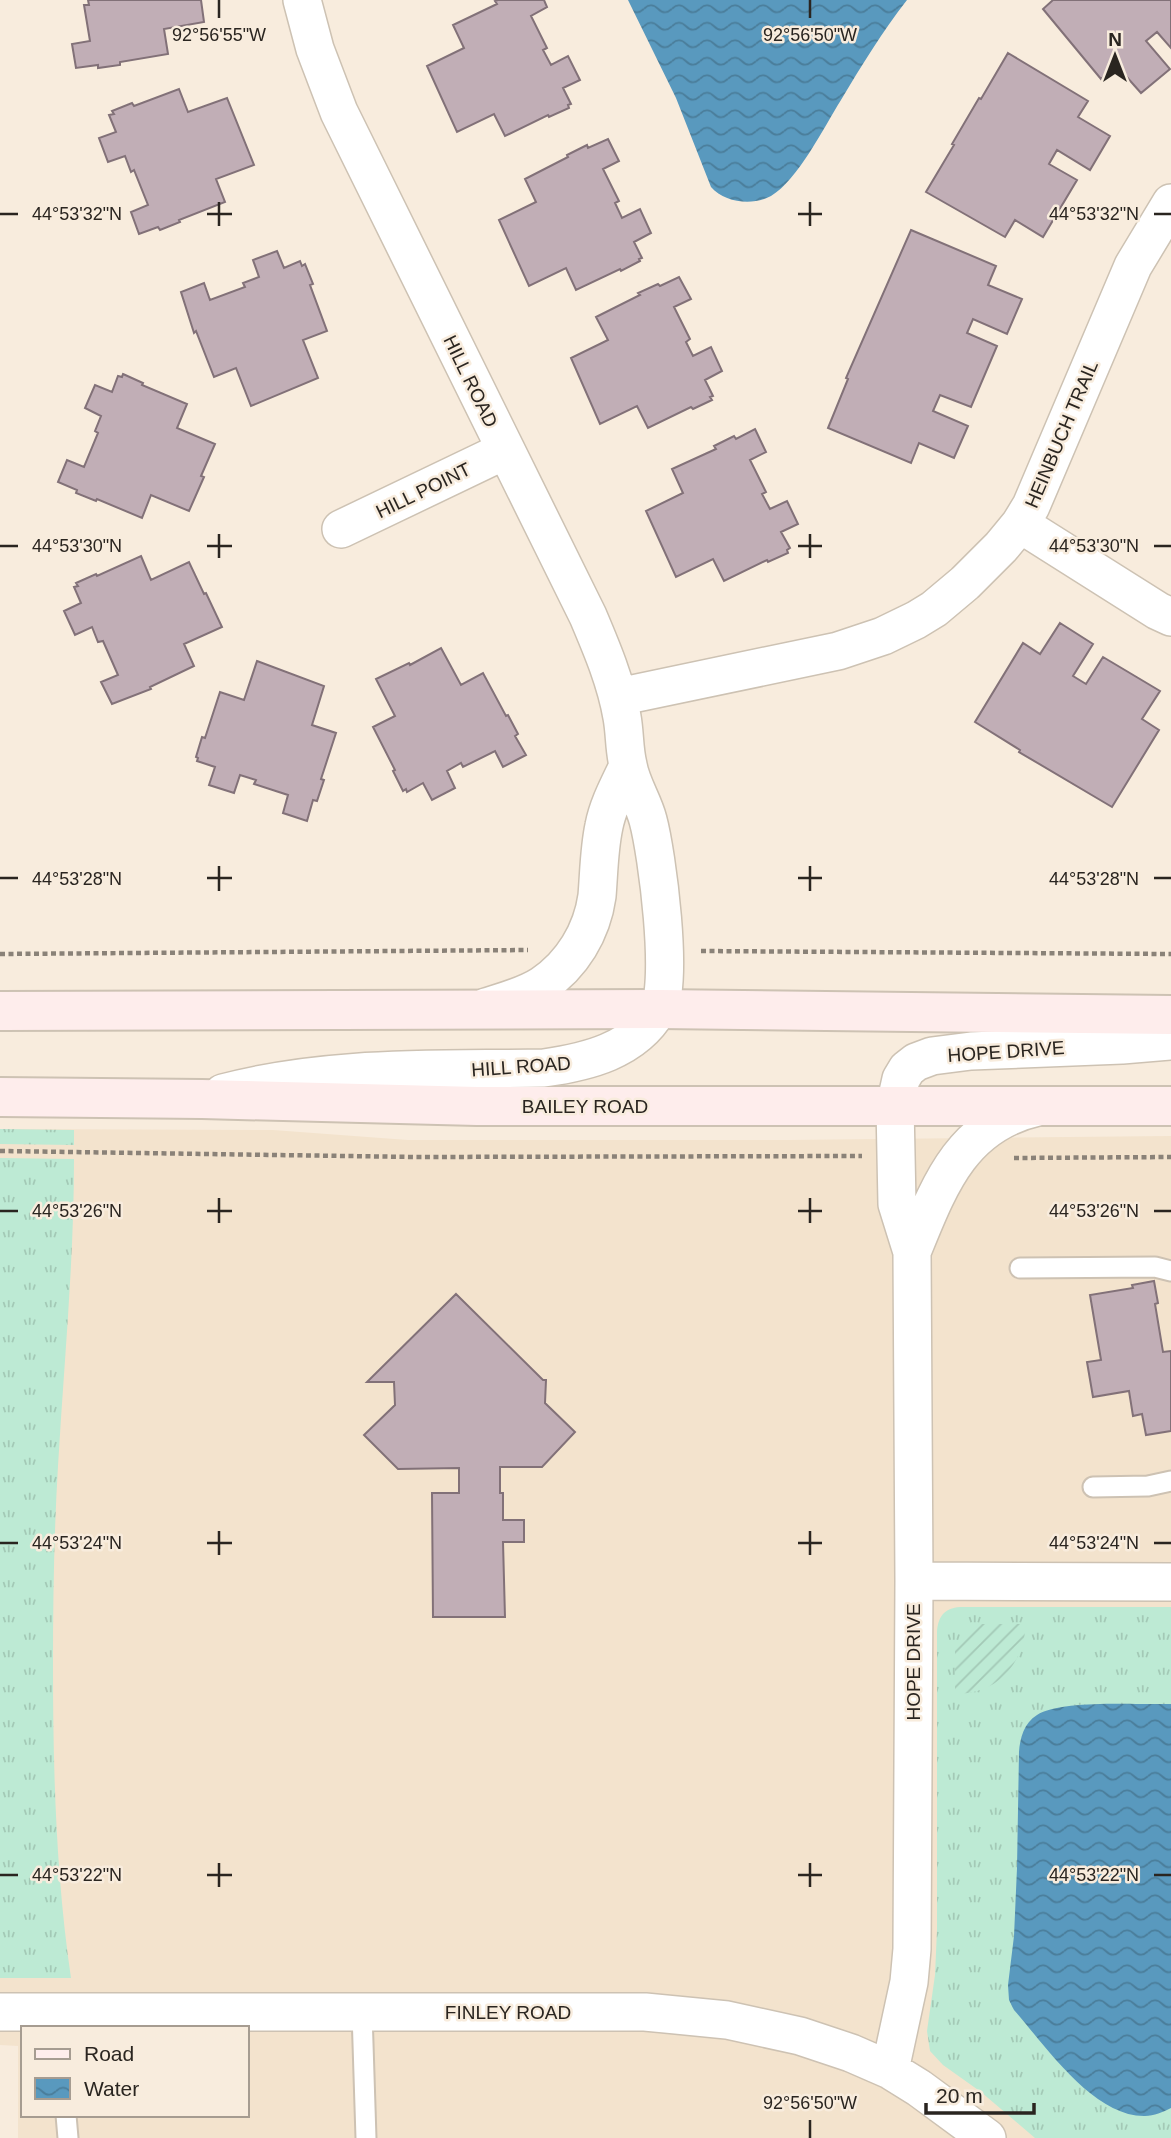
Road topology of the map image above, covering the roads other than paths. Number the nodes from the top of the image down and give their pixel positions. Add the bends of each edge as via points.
1 (302, 0) edge
2 (1171, 204) edge
3 (506, 450) junction
4 (1020, 524) junction
5 (341, 529) dead end
6 (1171, 617) edge
7 (618, 697) junction
8 (628, 765) junction
9 (482, 1009) junction
10 (659, 1009) junction
11 (0, 1011) edge
12 (1171, 1015) edge
13 (1171, 1041) edge
14 (0, 1097) edge
15 (202, 1099) junction
16 (895, 1106) junction
17 (1043, 1106) junction
18 (1171, 1106) edge
19 (912, 1252) junction
20 (1020, 1268) dead end
21 (1171, 1270) edge
22 (1171, 1481) edge
23 (1093, 1487) dead end
24 (914, 1581) junction
25 (1171, 1582) edge
26 (0, 2012) edge
27 (362, 2012) junction
28 (64, 2020) edge
29 (890, 2070) junction
30 (66, 2117) edge
31 (68, 2138) edge
32 (366, 2138) edge
33 (987, 2138) edge

1 - 3 street, HILL ROAD via 338,112
2 - 4 street, HEINBUCH TRAIL via 1133,266
3 - 5 street, HILL POINT
3 - 7 street, HILL ROAD via 588,616
4 - 6 street
4 - 7 street, HEINBUCH TRAIL via 949,597 883,636 838,651
7 - 8 street, HILL ROAD
8 - 9 street, HILL ROAD via 605,822 591,925 578,950 541,986
8 - 10 street, HILL ROAD via 648,818 656,858 665,968
9 - 10 main road
9 - 11 main road
10 - 12 main road
10 - 15 street, HILL ROAD via 630,1041 570,1065 314,1075
13 - 16 street, HOPE DRIVE via 932,1056 907,1069
14 - 15 main road, BAILEY ROAD
15 - 16 main road, BAILEY ROAD via 477,1106
16 - 17 main road, BAILEY ROAD
16 - 19 street, HOPE DRIVE via 897,1205
17 - 18 main road, BAILEY ROAD
17 - 19 street, HOPE DRIVE via 1000,1121 968,1146 940,1186
19 - 24 street, HOPE DRIVE
20 - 21 lane
22 - 23 lane
24 - 25 street
24 - 29 street, HOPE DRIVE via 912,1949
26 - 28 street, FINLEY ROAD
27 - 28 street, FINLEY ROAD
27 - 29 street, FINLEY ROAD via 645,2012 727,2020 800,2036
27 - 32 lane
29 - 33 street, FINLEY ROAD
30 - 31 lane

